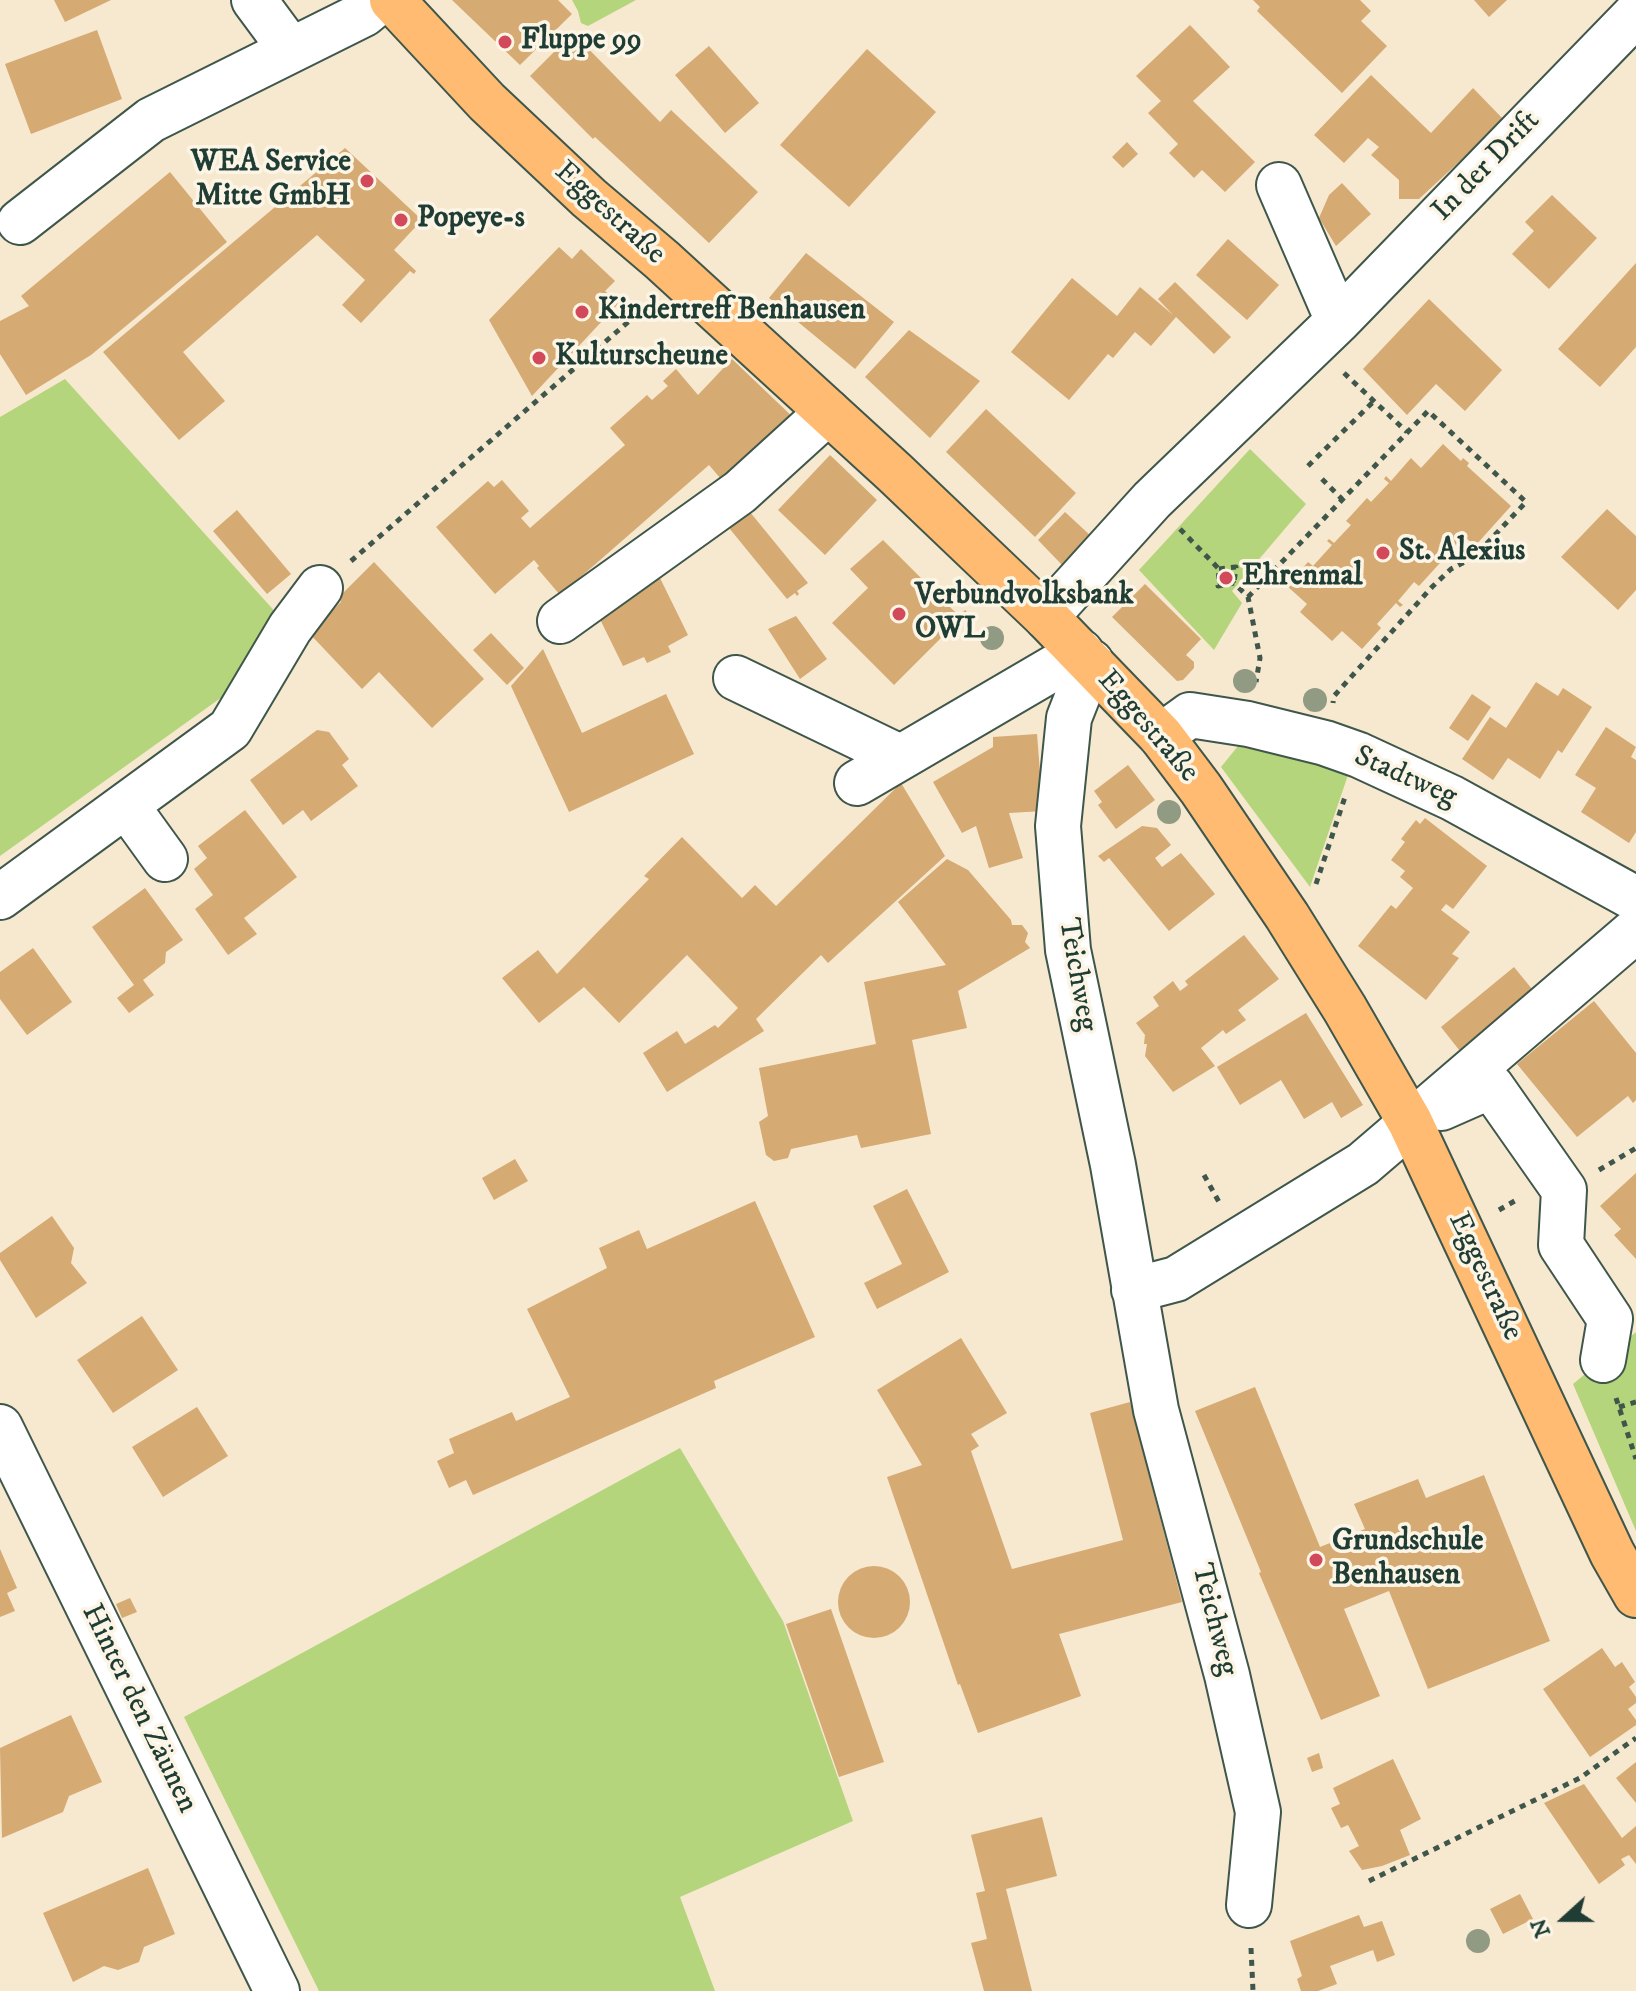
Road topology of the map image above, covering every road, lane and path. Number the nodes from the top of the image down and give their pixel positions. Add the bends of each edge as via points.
1 (254, 0) edge
2 (381, 0) edge
3 (392, 0) edge
4 (1636, 14) edge
5 (291, 50) junction
6 (1279, 185) dead end
7 (20, 222) dead end
8 (676, 273) junction
9 (1338, 321) junction
10 (1349, 378) dead end
11 (1374, 401) junction
12 (828, 412) junction
13 (1407, 432) junction
14 (1308, 466) dead end
15 (1322, 479) dead end
16 (1342, 499) junction
17 (1152, 500) junction
18 (1219, 569) junction
19 (1234, 583) junction
20 (320, 588) joint
21 (1248, 597) junction
22 (1046, 617) junction
23 (560, 621) dead end
24 (1086, 657) junction
25 (736, 678) dead end
26 (1248, 724) junction
27 (1161, 736) junction
28 (1342, 749) junction
29 (900, 757) junction
30 (857, 783) dead end
31 (126, 805) junction
32 (165, 859) dead end
33 (0, 897) edge
34 (1636, 899) edge
35 (1287, 916) junction
36 (1636, 930) edge
37 (1410, 1122) junction
38 (1134, 1290) junction
39 (1603, 1360) joint
40 (1636, 1402) edge
41 (1619, 1407) junction
42 (0, 1427) edge
43 (1636, 1459) edge
44 (1636, 1595) edge
45 (1636, 1738) edge
46 (1369, 1881) dead end
47 (1249, 1905) dead end
48 (277, 1991) edge

1 - 5 street
2 - 5 street
3 - 8 main road, Eggestraße via 487,102
4 - 9 street, In der Drift
5 - 7 street via 151,120
6 - 9 street
8 - 12 main road, Eggestraße
8 - 20 path via 643,311
9 - 17 street, In der Drift
10 - 11 path
11 - 13 path
11 - 14 path
12 - 22 main road, Eggestraße
12 - 23 street via 740,492
13 - 16 path
13 - 28 path via 1428,411 1526,502 1474,557 1432,587 1334,696
15 - 16 path
16 - 21 path
17 - 18 path
17 - 22 street, In der Drift
18 - 19 path via 1236,567
18 - 19 path via 1218,586
19 - 21 path
20 - 31 street via 230,729
21 - 26 path via 1260,658
22 - 24 main road, Eggestraße
24 - 27 main road, Eggestraße
24 - 29 street
24 - 38 street, Teichweg via 1069,718 1058,826 1068,950
25 - 29 street
26 - 27 street, Stadtweg via 1190,715
26 - 28 street, Stadtweg
27 - 35 main road, Eggestraße
28 - 34 street, Stadtweg via 1452,798
28 - 35 path via 1315,889
29 - 30 street
31 - 32 street
31 - 33 street
35 - 37 main road, Eggestraße
36 - 37 street
37 - 38 street via 1363,1164 1176,1279
37 - 39 street via 1491,1086 1564,1190 1561,1245 1610,1319
37 - 44 main road, Eggestraße
38 - 47 street, Teichweg via 1156,1410 1258,1812
39 - 41 path
40 - 41 path
41 - 43 path
42 - 48 street, Hinter den Zäunen
45 - 46 path via 1580,1778

